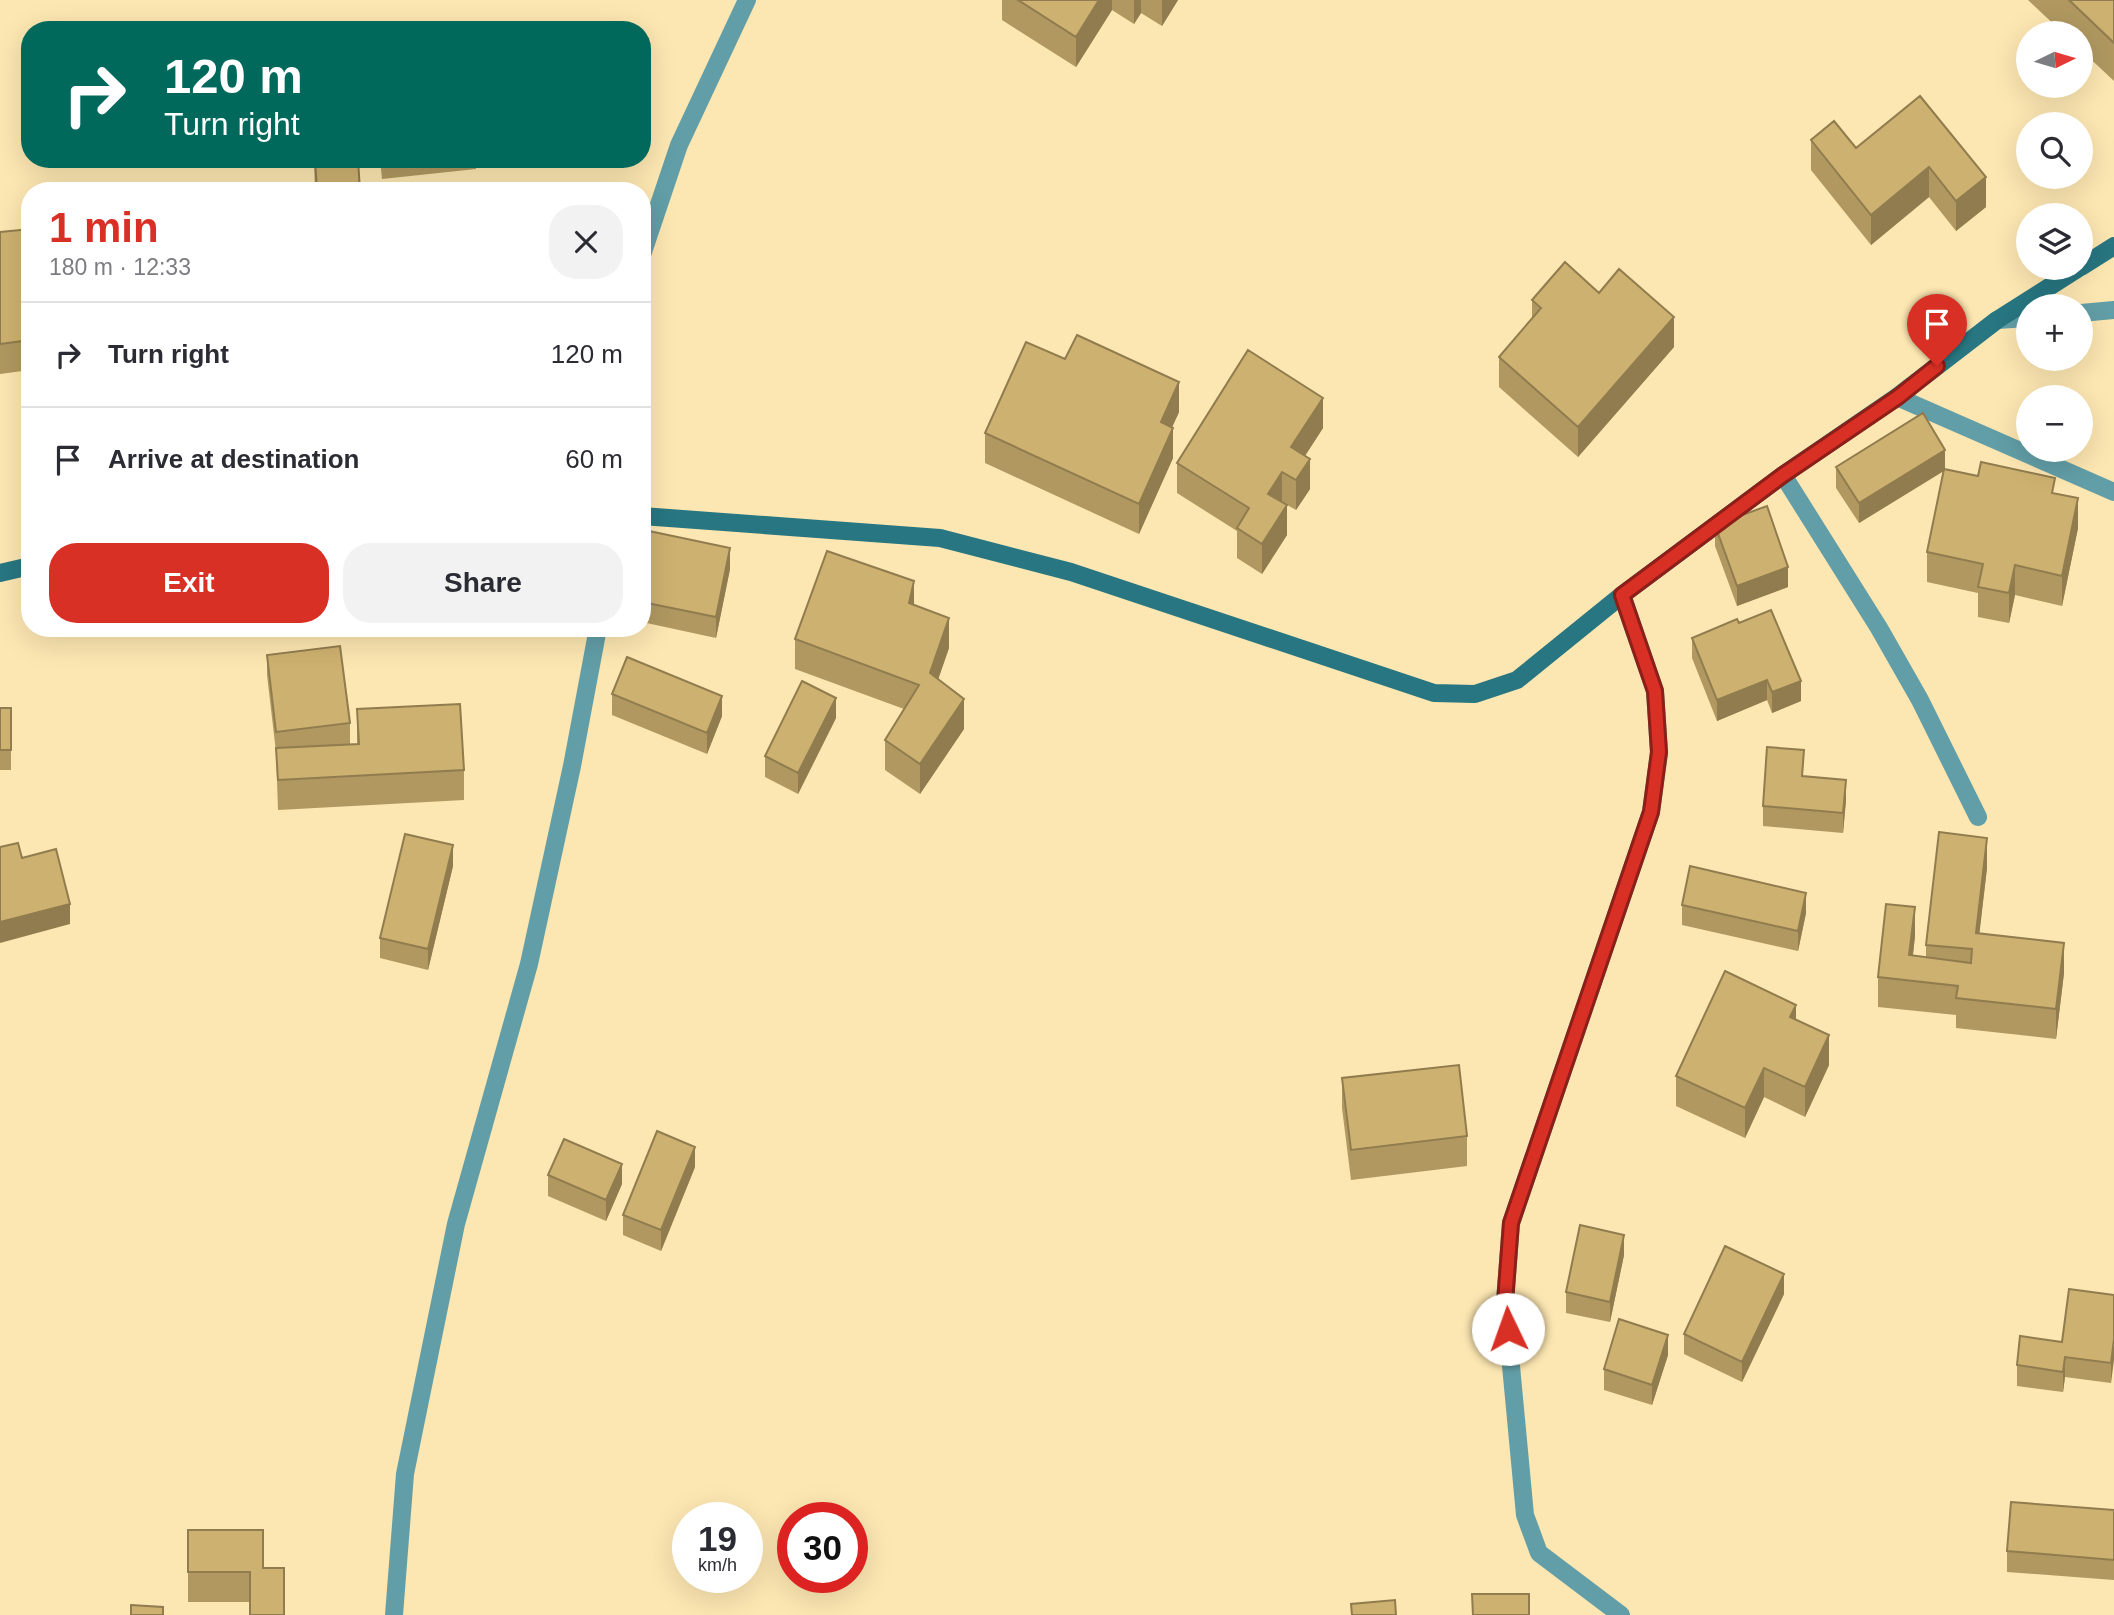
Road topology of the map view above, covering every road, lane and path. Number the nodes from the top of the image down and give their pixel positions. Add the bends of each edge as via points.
1 (747, 0) edge
2 (651, 228) edge
3 (2114, 246) edge
4 (2093, 259) edge
5 (2060, 280) edge
6 (2114, 310) edge
7 (2093, 312) edge
8 (2016, 318) edge
9 (1997, 320) junction
10 (1898, 397) junction
11 (1783, 475) junction
12 (2114, 492) edge
13 (651, 517) edge
14 (21, 568) edge
15 (0, 573) edge
16 (1622, 595) junction
17 (596, 637) edge
18 (1978, 817) dead end
19 (394, 1615) edge
20 (1621, 1615) edge

1 - 2 street via 679,145
3 - 4 street
5 - 9 street
6 - 7 street
8 - 9 street
9 - 10 street
10 - 11 street
10 - 12 street
11 - 16 street
11 - 18 street via 1880,628
13 - 16 street via 940,538 1071,572 1434,693 1475,694 1517,680
14 - 15 street
16 - 20 street via 1655,691 1659,752 1651,812 1511,1223 1505,1302 1525,1515 1539,1553
17 - 19 street via 529,964 456,1224 405,1474

